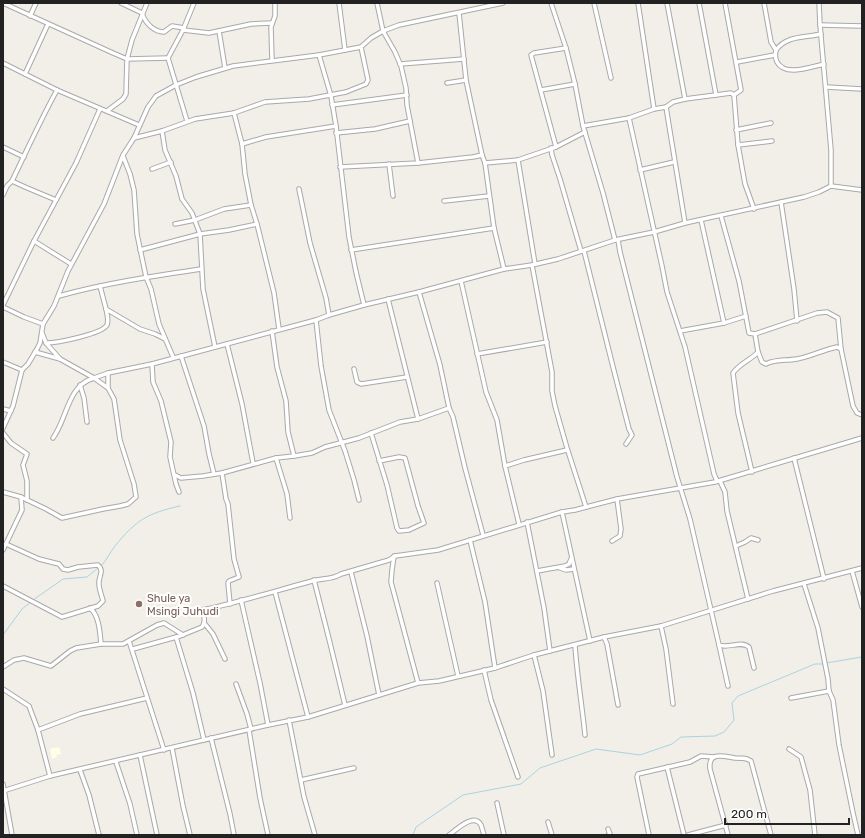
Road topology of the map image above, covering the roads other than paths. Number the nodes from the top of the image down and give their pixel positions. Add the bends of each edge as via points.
1 (3, 3) edge
2 (36, 3) edge
3 (120, 3) edge
4 (147, 3) edge
5 (194, 3) edge
6 (275, 3) edge
7 (339, 3) edge
8 (377, 3) edge
9 (503, 3) edge
10 (551, 3) edge
11 (594, 3) edge
12 (638, 3) edge
13 (667, 3) edge
14 (699, 3) edge
15 (725, 3) edge
16 (764, 3) edge
17 (819, 3) edge
18 (142, 13) junction
19 (459, 13) junction
20 (30, 16) junction
21 (272, 23) junction
22 (48, 24) junction
23 (820, 25) junction
24 (862, 26) edge
25 (183, 29) junction
26 (219, 31) junction
27 (383, 31) junction
28 (820, 34) junction
29 (361, 47) junction
30 (566, 48) junction
31 (345, 50) junction
32 (776, 50) junction
33 (319, 55) junction
34 (774, 55) junction
35 (168, 58) junction
36 (127, 59) junction
37 (464, 59) junction
38 (272, 60) junction
39 (737, 62) junction
40 (3, 63) edge
41 (400, 64) junction
42 (824, 64) junction
43 (225, 68) junction
44 (26, 74) junction
45 (611, 78) dead end
46 (466, 80) junction
47 (447, 83) dead end
48 (575, 84) junction
49 (176, 85) junction
50 (826, 87) junction
51 (862, 88) edge
52 (57, 90) junction
53 (541, 90) junction
54 (407, 95) junction
55 (716, 95) junction
56 (734, 95) junction
57 (330, 96) junction
58 (685, 99) junction
59 (332, 105) junction
60 (666, 107) junction
61 (100, 109) junction
62 (654, 109) junction
63 (107, 111) junction
64 (234, 113) junction
65 (629, 118) junction
66 (187, 121) junction
67 (410, 121) junction
68 (771, 123) dead end
69 (139, 124) junction
70 (336, 126) junction
71 (583, 126) junction
72 (736, 130) junction
73 (162, 131) junction
74 (585, 132) junction
75 (336, 133) junction
76 (134, 138) junction
77 (772, 141) dead end
78 (242, 144) junction
79 (738, 145) junction
80 (3, 148) edge
81 (553, 148) junction
82 (123, 155) junction
83 (482, 155) junction
84 (24, 157) junction
85 (518, 160) junction
86 (171, 162) junction
87 (674, 162) junction
88 (418, 163) junction
89 (485, 163) junction
90 (389, 164) junction
91 (340, 167) junction
92 (152, 169) dead end
93 (640, 170) junction
94 (12, 181) junction
95 (831, 186) junction
96 (299, 189) dead end
97 (862, 190) edge
98 (3, 195) edge
99 (393, 196) dead end
100 (489, 196) junction
101 (56, 200) junction
102 (444, 201) dead end
103 (781, 202) junction
104 (251, 205) junction
105 (754, 209) junction
106 (722, 216) junction
107 (194, 220) junction
108 (701, 220) junction
109 (685, 223) junction
110 (175, 224) dead end
111 (257, 224) junction
112 (494, 228) junction
113 (654, 232) junction
114 (200, 234) junction
115 (617, 240) junction
116 (34, 241) junction
117 (140, 250) junction
118 (351, 250) junction
119 (582, 251) junction
120 (72, 264) junction
121 (534, 265) junction
122 (201, 269) junction
123 (504, 269) junction
124 (146, 277) junction
125 (461, 281) junction
126 (100, 286) junction
127 (419, 292) junction
128 (59, 296) junction
129 (388, 298) junction
130 (364, 305) junction
131 (3, 306) edge
132 (106, 309) junction
133 (329, 315) junction
134 (746, 316) junction
135 (316, 320) junction
136 (797, 321) junction
137 (724, 323) junction
138 (43, 324) junction
139 (279, 329) junction
140 (680, 331) junction
141 (41, 332) junction
142 (272, 332) junction
143 (755, 334) junction
144 (165, 339) junction
145 (547, 342) junction
146 (46, 343) junction
147 (227, 344) junction
148 (215, 347) junction
149 (841, 349) junction
150 (35, 352) junction
151 (758, 352) junction
152 (477, 354) junction
153 (182, 356) junction
154 (172, 357) junction
155 (60, 359) junction
156 (3, 362) edge
157 (152, 364) junction
158 (354, 369) dead end
159 (22, 370) junction
160 (108, 373) junction
161 (407, 376) junction
162 (94, 378) junction
163 (80, 385) junction
164 (108, 388) junction
165 (449, 408) junction
166 (3, 409) edge
167 (11, 411) junction
168 (862, 415) edge
169 (418, 419) junction
170 (87, 422) dead end
171 (3, 428) edge
172 (3, 433) edge
173 (371, 433) junction
174 (53, 438) dead end
175 (862, 438) edge
176 (342, 443) junction
177 (626, 444) dead end
178 (567, 450) junction
179 (294, 456) junction
180 (276, 458) junction
181 (794, 458) junction
182 (379, 461) junction
183 (253, 464) junction
184 (505, 466) junction
185 (752, 472) junction
186 (222, 473) junction
187 (214, 474) junction
188 (174, 475) junction
189 (719, 481) junction
190 (680, 488) junction
191 (3, 492) edge
192 (179, 492) dead end
193 (20, 497) junction
194 (26, 500) junction
195 (358, 500) dead end
196 (617, 500) junction
197 (586, 507) junction
198 (562, 512) junction
199 (290, 518) dead end
200 (527, 522) junction
201 (519, 524) junction
202 (483, 535) junction
203 (470, 540) junction
204 (758, 540) dead end
205 (612, 541) dead end
206 (6, 544) junction
207 (736, 546) junction
208 (3, 550) edge
209 (394, 556) junction
210 (572, 557) junction
211 (559, 567) junction
212 (862, 568) edge
213 (574, 569) junction
214 (537, 571) junction
215 (852, 571) junction
216 (351, 572) junction
217 (824, 579) junction
218 (314, 580) junction
219 (437, 583) dead end
220 (804, 584) junction
221 (3, 586) edge
222 (275, 592) junction
223 (748, 599) junction
224 (242, 600) junction
225 (230, 604) junction
226 (98, 606) junction
227 (862, 607) edge
228 (90, 608) junction
229 (710, 611) junction
230 (95, 614) junction
231 (205, 624) junction
232 (661, 626) junction
233 (183, 635) junction
234 (176, 637) junction
235 (604, 637) junction
236 (129, 641) junction
237 (590, 641) junction
238 (101, 644) junction
239 (575, 645) junction
240 (718, 645) junction
241 (132, 649) junction
242 (550, 651) junction
243 (534, 655) junction
244 (225, 659) dead end
245 (3, 667) edge
246 (495, 668) junction
247 (754, 668) dead end
248 (484, 670) junction
249 (458, 676) junction
250 (418, 683) junction
251 (236, 684) dead end
252 (728, 686) dead end
253 (3, 689) edge
254 (829, 691) junction
255 (379, 695) junction
256 (147, 698) junction
257 (790, 698) dead end
258 (673, 704) dead end
259 (345, 705) junction
260 (618, 705) dead end
261 (308, 717) junction
262 (289, 720) junction
263 (268, 725) junction
264 (38, 730) junction
265 (250, 730) junction
266 (585, 735) dead end
267 (211, 738) junction
268 (204, 740) junction
269 (172, 748) junction
270 (790, 749) dead end
271 (164, 750) junction
272 (140, 755) junction
273 (552, 755) dead end
274 (714, 757) junction
275 (116, 762) junction
276 (667, 767) junction
277 (354, 768) dead end
278 (80, 770) junction
279 (50, 776) junction
280 (518, 777) dead end
281 (301, 780) junction
282 (3, 784) edge
283 (4, 791) edge
284 (497, 803) dead end
285 (548, 822) dead end
286 (726, 825) junction
287 (608, 828) dead end
288 (862, 834) edge
289 (12, 835) edge
290 (98, 835) edge
291 (137, 835) edge
292 (158, 835) edge
293 (190, 835) edge
294 (234, 835) edge
295 (268, 835) edge
296 (315, 835) edge
297 (450, 835) edge
298 (484, 835) edge
299 (504, 835) edge
300 (552, 835) edge
301 (610, 835) edge
302 (650, 835) edge
303 (684, 835) edge
304 (688, 835) edge
305 (728, 835) edge
306 (771, 835) edge
307 (815, 835) edge
308 (858, 835) edge

1 - 20 street
2 - 20 street
3 - 18 street
4 - 18 street
5 - 25 street
6 - 21 street
7 - 31 street
8 - 27 street
9 - 19 street
10 - 30 street
11 - 45 street
12 - 62 street
13 - 58 street
14 - 55 street
15 - 39 street
16 - 32 street via 771,42
17 - 23 street
18 - 25 street via 151,28 161,32 172,26
18 - 36 street
19 - 27 street
19 - 37 street
20 - 22 street
21 - 26 street via 251,24
21 - 38 street
22 - 36 street
22 - 44 street
23 - 24 street
23 - 28 street
25 - 26 street via 209,33
25 - 35 street
26 - 43 street
27 - 29 street
27 - 41 street
28 - 32 street via 793,38 782,43
28 - 42 street
29 - 31 street
29 - 57 street via 368,82
30 - 48 street
30 - 53 street via 531,55
31 - 33 street
32 - 34 street
33 - 38 street
33 - 57 street
34 - 39 street
34 - 42 street via 780,66 792,70
35 - 36 street
35 - 49 street
36 - 63 street via 126,94
37 - 41 street
37 - 46 street
38 - 43 street
39 - 56 street via 741,90
40 - 44 street
41 - 54 street
42 - 50 street
43 - 49 street
44 - 52 street
46 - 47 street
46 - 83 street
48 - 53 street
48 - 71 street
49 - 66 street
49 - 69 street via 156,96
50 - 51 street
50 - 95 street
52 - 61 street
52 - 84 street
53 - 81 street
54 - 59 street
54 - 67 street
55 - 56 street
55 - 58 street
56 - 72 street
57 - 59 street
57 - 64 street via 265,102
58 - 60 street
59 - 70 street
60 - 62 street
60 - 87 street
61 - 63 street
61 - 101 street
62 - 65 street
63 - 69 street
64 - 66 street
64 - 78 street
65 - 71 street
65 - 93 street
66 - 73 street
67 - 75 street via 375,129
67 - 88 street
68 - 72 street
69 - 76 street
70 - 75 street
70 - 78 street
71 - 74 street
72 - 79 street
73 - 76 street
73 - 86 street via 165,150
74 - 81 street
74 - 115 street
75 - 91 street
76 - 82 street
77 - 79 street
78 - 104 street
79 - 105 street
80 - 84 street
81 - 85 street
81 - 119 street via 552,155
82 - 117 street via 134,190
82 - 120 street via 104,204
83 - 88 street
83 - 89 street
84 - 94 street
85 - 89 street
85 - 121 street
86 - 92 street
86 - 107 street via 182,199
87 - 93 street
87 - 109 street
88 - 90 street
89 - 100 street
90 - 91 street
90 - 99 street
91 - 118 street
93 - 113 street
94 - 98 street
94 - 101 street
95 - 97 street
95 - 103 street via 812,195
96 - 133 street
100 - 102 street
100 - 112 street
101 - 116 street
103 - 105 street
103 - 136 street
104 - 107 street via 224,209
104 - 111 street
105 - 106 street
106 - 108 street
106 - 134 street
107 - 110 street
107 - 114 street
108 - 109 street
108 - 137 street
109 - 113 street
111 - 114 street
111 - 139 street via 274,292
112 - 118 street
112 - 123 street
113 - 115 street
113 - 140 street via 667,292
114 - 117 street
114 - 122 street
115 - 119 street
115 - 190 street
116 - 120 street
116 - 131 street
117 - 124 street
118 - 130 street
119 - 121 street
119 - 177 street via 632,435
120 - 128 street
121 - 123 street
121 - 145 street via 542,326
122 - 124 street
122 - 148 street
123 - 125 street
124 - 126 street
124 - 144 street
125 - 127 street
125 - 152 street
126 - 128 street
126 - 132 street
127 - 129 street
127 - 165 street via 440,365
128 - 138 street
129 - 130 street
129 - 161 street
130 - 133 street
131 - 138 street
132 - 144 street via 140,329
132 - 146 street via 108,324 104,328 83,336
133 - 135 street
134 - 137 street
134 - 143 street via 749,333
135 - 139 street
135 - 176 street via 329,410
136 - 143 street
136 - 149 street via 824,312 837,317
137 - 140 street
138 - 141 street
139 - 142 street
140 - 189 street via 714,474
141 - 146 street
141 - 150 street via 40,343
142 - 147 street
142 - 179 street
143 - 151 street
144 - 154 street
145 - 152 street
145 - 178 street via 552,391
146 - 155 street
147 - 148 street
147 - 183 street
148 - 153 street
149 - 151 street via 837,347 805,357 766,364 762,362
149 - 168 street via 853,406 857,413
150 - 155 street
150 - 159 street
151 - 185 street via 737,367 733,373 738,413
152 - 184 street via 486,392 497,420
153 - 154 street
153 - 187 street via 204,426
154 - 157 street
155 - 162 street
156 - 159 street
157 - 160 street
157 - 188 street via 153,382 171,442 170,457
158 - 161 street via 357,382 360,384
159 - 167 street
160 - 162 street
160 - 164 street
161 - 169 street
162 - 163 street
162 - 164 street
163 - 170 street
163 - 174 street
164 - 194 street via 114,399 120,440 136,497 128,504 62,518
165 - 169 street
165 - 202 street
166 - 167 street
167 - 171 street
169 - 173 street via 400,422
172 - 194 street via 11,443 27,454 23,465 27,481
173 - 176 street
173 - 182 street
175 - 181 street
176 - 179 street
176 - 195 street
178 - 184 street
178 - 197 street
179 - 180 street
180 - 183 street
180 - 199 street via 287,494
181 - 185 street
181 - 217 street
182 - 182 street via 405,458 424,523 399,531
183 - 186 street
184 - 201 street
185 - 189 street
186 - 187 street
186 - 225 street via 234,559 239,573 238,578 228,583
187 - 188 street via 181,478
188 - 192 street
189 - 190 street
189 - 207 street via 724,492
190 - 196 street
190 - 229 street via 690,519
191 - 193 street
193 - 194 street
193 - 206 street via 22,510
196 - 197 street
196 - 205 street via 621,529 618,538
197 - 198 street
198 - 200 street
198 - 210 street
200 - 201 street
200 - 214 street
201 - 202 street
202 - 203 street
203 - 209 street via 438,550
203 - 246 street via 485,602
204 - 207 street via 751,538
206 - 208 street
206 - 226 street via 38,559 59,564 63,569 100,566 99,585 103,601
207 - 223 street
209 - 216 street via 389,560
209 - 250 street via 391,582
210 - 211 street via 567,566
210 - 213 street
211 - 213 street via 566,570
211 - 214 street
212 - 215 street
213 - 237 street
214 - 242 street
215 - 217 street
215 - 227 street
216 - 218 street via 336,578
216 - 255 street
217 - 220 street
218 - 222 street
218 - 259 street
219 - 249 street
220 - 223 street
220 - 254 street via 818,628
221 - 228 street via 62,617
222 - 224 street
222 - 261 street
223 - 229 street
224 - 225 street
224 - 263 street
225 - 231 street via 202,610
226 - 228 street
226 - 230 street
228 - 230 street
229 - 232 street
229 - 240 street
230 - 238 street
231 - 233 street
231 - 244 street
232 - 235 street
232 - 258 street
233 - 234 street
233 - 236 street via 164,623
234 - 241 street
234 - 268 street
235 - 237 street
235 - 260 street
236 - 238 street via 123,644
236 - 241 street
237 - 239 street
238 - 245 street via 76,648 51,666 24,658 14,660
239 - 242 street
239 - 266 street
240 - 247 street via 746,645 749,647
240 - 252 street
241 - 256 street
242 - 243 street
243 - 246 street
243 - 273 street via 543,691
246 - 248 street
248 - 249 street
248 - 280 street via 491,700
249 - 250 street
250 - 255 street
251 - 265 street
253 - 264 street via 29,706
254 - 257 street
254 - 308 street
255 - 259 street
256 - 264 street via 80,714
256 - 271 street
259 - 261 street
261 - 262 street
262 - 263 street
262 - 281 street
263 - 265 street
264 - 279 street
265 - 267 street
265 - 295 street
267 - 268 street
267 - 294 street
268 - 269 street
269 - 271 street
269 - 293 street
270 - 307 street via 801,757 810,790
271 - 272 street
272 - 275 street
272 - 292 street
274 - 276 street via 701,756 690,762
274 - 286 street via 709,763 710,769
274 - 306 street via 723,755 750,759
275 - 278 street
275 - 291 street
276 - 302 street via 637,775
276 - 303 street
277 - 281 street
278 - 279 street
278 - 290 street via 89,795
279 - 283 street
281 - 296 street
282 - 283 street
283 - 289 street
284 - 299 street
285 - 300 street
286 - 304 street
286 - 305 street
287 - 301 street
288 - 308 street
297 - 298 street via 459,827 474,820 481,825

